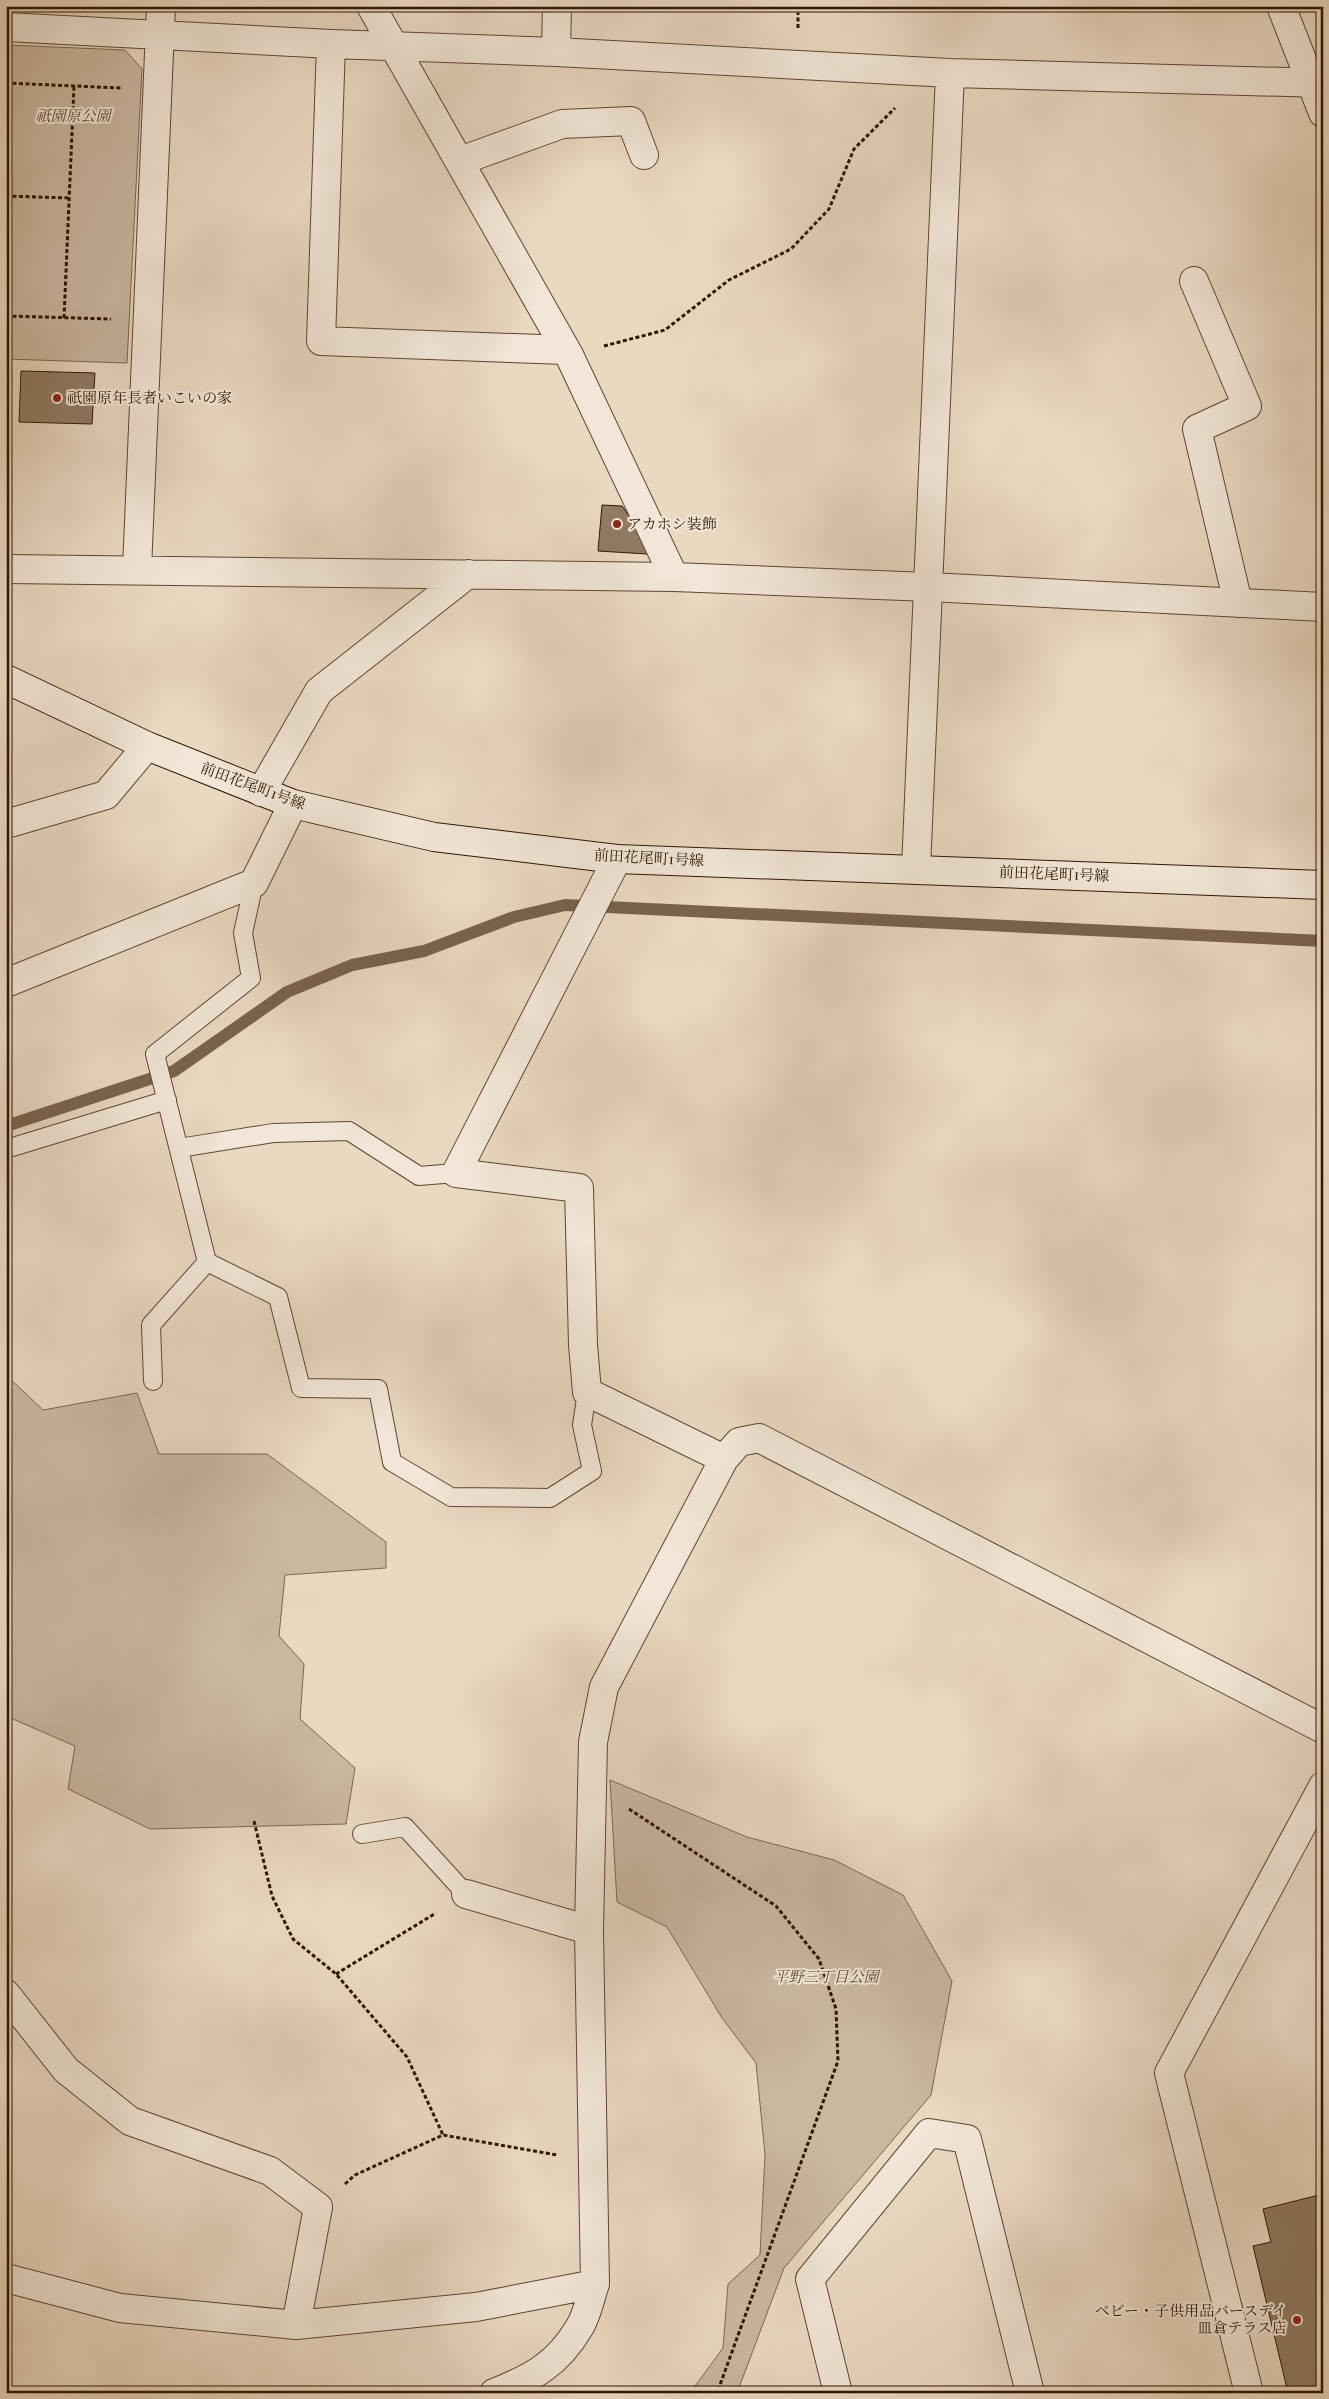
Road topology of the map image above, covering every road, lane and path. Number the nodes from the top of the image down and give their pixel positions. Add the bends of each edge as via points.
1 (161, 6) edge
2 (371, 6) edge
3 (557, 6) edge
4 (1280, 6) edge
5 (6, 27) edge
6 (159, 35) junction
7 (331, 44) junction
8 (394, 46) junction
9 (556, 52) junction
10 (950, 73) junction
11 (1317, 82) edge
12 (6, 83) edge
13 (74, 86) junction
14 (157, 90) junction
15 (898, 104) dead end
16 (1323, 113) edge
17 (644, 154) dead end
18 (460, 161) junction
19 (6, 196) edge
20 (69, 198) junction
21 (1194, 281) dead end
22 (6, 316) edge
23 (64, 318) junction
24 (147, 321) junction
25 (568, 352) junction
26 (6, 569) edge
27 (137, 569) junction
28 (468, 574) junction
29 (674, 578) junction
30 (929, 587) junction
31 (1238, 603) junction
32 (1323, 607) edge
33 (6, 679) edge
34 (147, 746) junction
35 (261, 792) junction
36 (293, 804) junction
37 (6, 824) edge
38 (617, 859) junction
39 (916, 869) junction
40 (254, 883) junction
41 (1323, 885) edge
42 (6, 983) edge
43 (166, 1096) junction
44 (179, 1148) junction
45 (6, 1149) edge
46 (456, 1173) junction
47 (207, 1262) junction
48 (153, 1381) dead end
49 (587, 1392) junction
50 (724, 1459) junction
51 (1323, 1730) edge
52 (592, 1784) junction
53 (1323, 1786) edge
54 (254, 1821) dead end
55 (362, 1834) dead end
56 (466, 1894) junction
57 (589, 1930) junction
58 (336, 1974) junction
59 (6, 1994) edge
60 (443, 2135) junction
61 (592, 2162) junction
62 (318, 2207) junction
63 (6, 2278) edge
64 (595, 2284) junction
65 (296, 2325) junction
66 (494, 2393) edge
67 (717, 2393) edge
68 (838, 2393) edge
69 (1030, 2393) edge
70 (1249, 2393) edge

1 - 6 street
2 - 8 street
3 - 9 street
4 - 11 street
5 - 6 street
6 - 7 street
6 - 14 street
7 - 8 street
7 - 25 street via 321,341
8 - 9 street
8 - 18 street
9 - 10 street
10 - 11 street
10 - 30 street
11 - 16 street
12 - 13 path
13 - 14 path
13 - 20 path
14 - 24 street
15 - 25 path via 854,149 829,209 791,249 729,280 665,330
17 - 18 street via 631,121 562,124
18 - 25 street
19 - 20 path
20 - 23 path
21 - 31 street via 1246,406 1197,429
22 - 23 path
23 - 24 path
24 - 27 street
25 - 29 street
26 - 27 street
27 - 28 street
28 - 29 street
28 - 35 street via 318,691
29 - 30 street
30 - 31 street
30 - 39 street
31 - 32 street
33 - 34 street, 前田花尾町1号線
34 - 35 street, 前田花尾町1号線
34 - 37 street via 106,795
35 - 36 street, 前田花尾町1号線
36 - 38 street, 前田花尾町1号線 via 434,837
36 - 40 street
38 - 39 street, 前田花尾町1号線
38 - 46 street
39 - 41 street, 前田花尾町1号線
40 - 42 street
40 - 43 lane via 243,933 251,978 155,1054
43 - 44 lane
43 - 45 lane
44 - 46 lane via 273,1133 349,1131 420,1176
44 - 47 lane
46 - 49 street via 579,1188
47 - 48 lane via 151,1325
47 - 49 lane via 278,1297 301,1388 378,1389 392,1462 451,1498 550,1498 592,1470 582,1425
49 - 50 street
50 - 51 street via 739,1442 759,1438
50 - 52 street via 604,1687 592,1742
52 - 57 street
52 - 67 path via 776,1906 819,1960 836,2009 838,2061
53 - 70 street via 1169,2073
54 - 58 path via 272,1896 293,1939
55 - 56 lane via 405,1827
56 - 57 street
56 - 58 path
57 - 61 street
58 - 60 path via 407,2057
59 - 62 street via 66,2070 130,2121 270,2171
60 - 61 path
60 - 62 path via 355,2175
61 - 64 street
62 - 65 street
63 - 65 street via 120,2308
64 - 65 street via 476,2307
64 - 66 street via 580,2327 552,2363 522,2382
68 - 69 street via 810,2280 929,2133 967,2139

